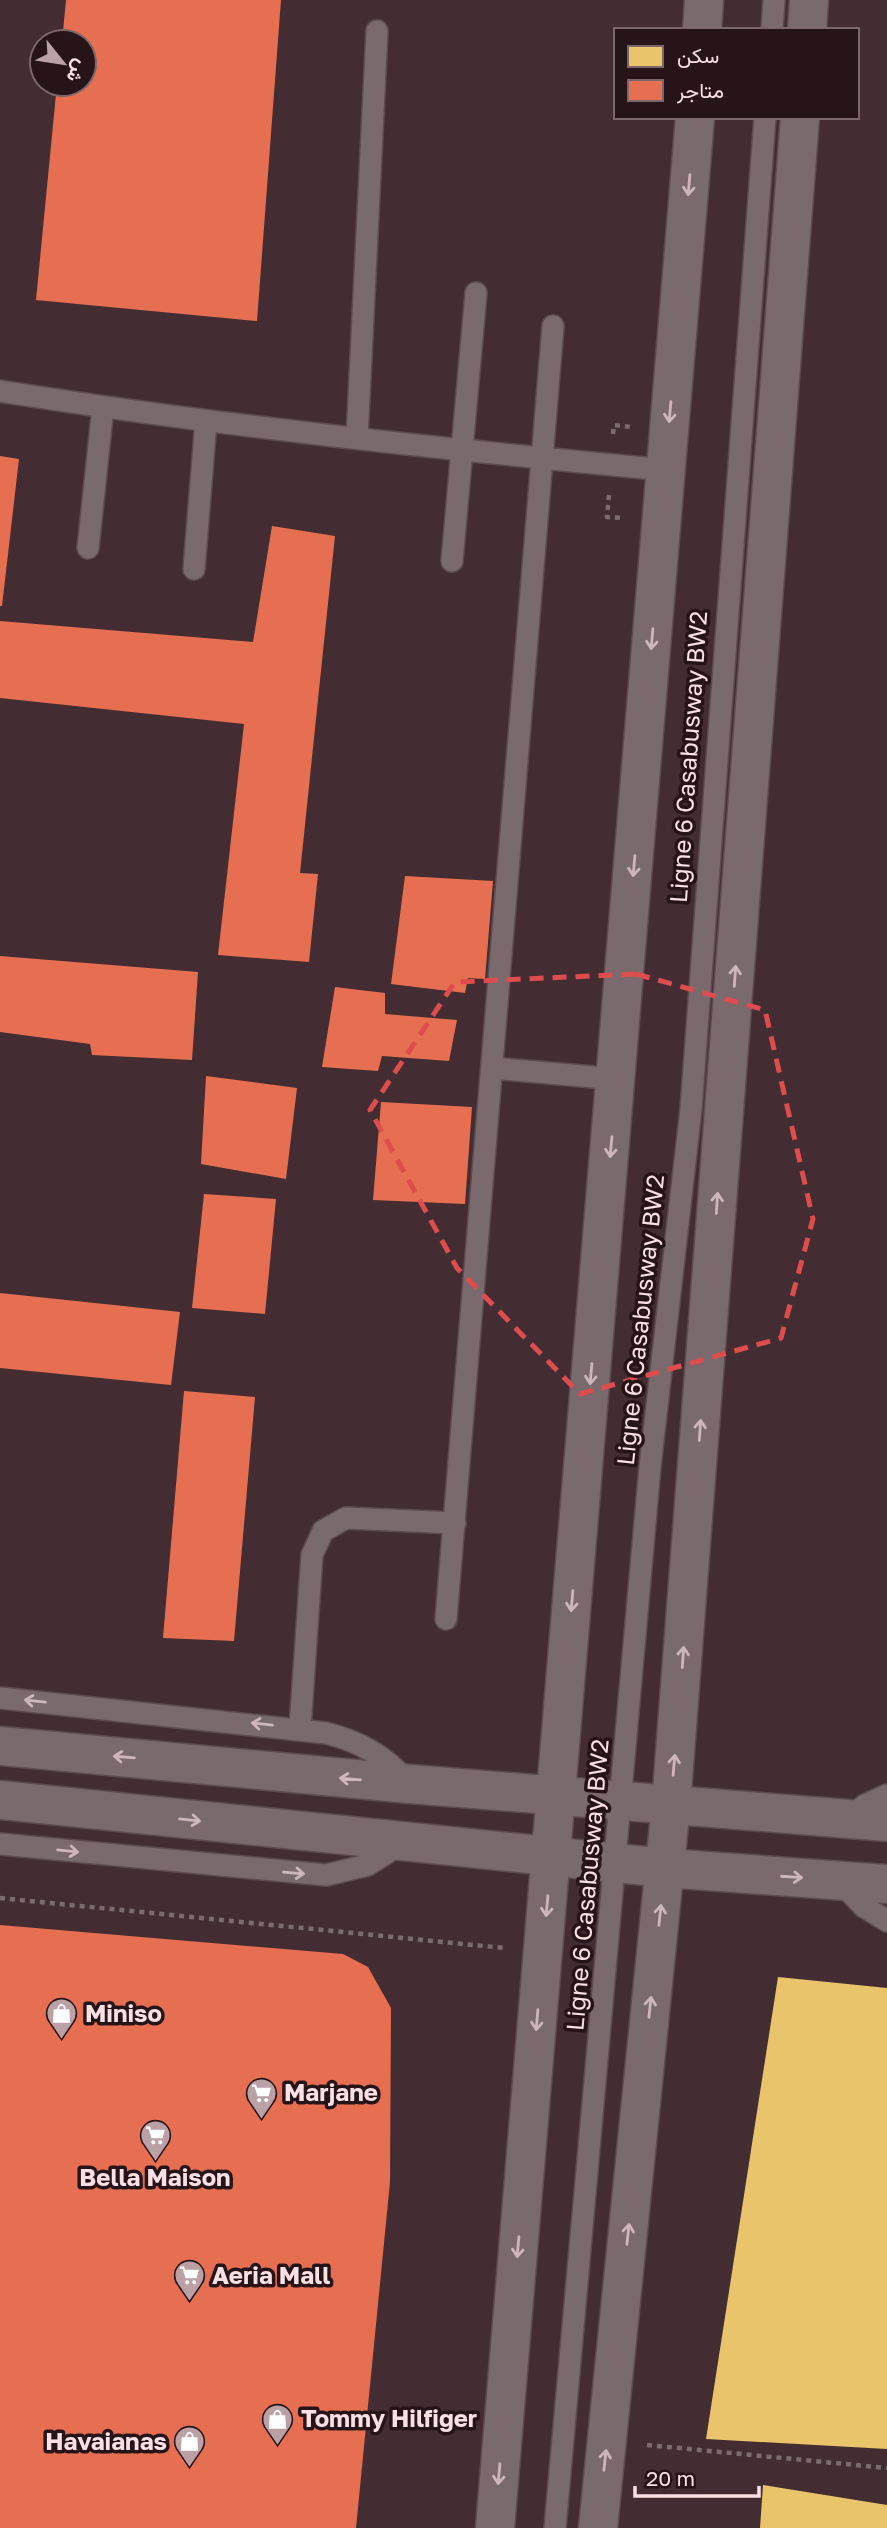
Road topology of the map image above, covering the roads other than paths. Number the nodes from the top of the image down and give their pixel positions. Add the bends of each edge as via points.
1 (704, 0) edge
2 (774, 0) edge
3 (809, 0) edge
4 (702, 28) edge
5 (772, 28) edge
6 (807, 28) edge
7 (377, 31) dead end
8 (695, 119) edge
9 (765, 119) edge
10 (800, 119) edge
11 (476, 293) dead end
12 (554, 326) dead end
13 (0, 391) edge
14 (103, 407) junction
15 (206, 421) junction
16 (357, 438) junction
17 (462, 452) junction
18 (542, 458) junction
19 (666, 470) junction
20 (88, 548) dead end
21 (452, 561) dead end
22 (194, 569) dead end
23 (492, 1068) junction
24 (616, 1079) junction
25 (455, 1523) junction
26 (446, 1619) dead end
27 (0, 1698) edge
28 (300, 1728) junction
29 (0, 1746) edge
30 (411, 1784) junction
31 (887, 1795) edge
32 (556, 1796) junction
33 (0, 1800) edge
34 (623, 1801) junction
35 (671, 1805) junction
36 (849, 1819) junction
37 (887, 1822) edge
38 (404, 1842) junction
39 (0, 1844) edge
40 (551, 1857) junction
41 (617, 1863) junction
42 (665, 1868) junction
43 (839, 1880) junction
44 (887, 1884) edge
45 (887, 1921) edge
46 (495, 2528) edge
47 (555, 2528) edge
48 (598, 2528) edge

1 - 4 main road
2 - 5 lane
3 - 6 main road
7 - 16 lane
8 -> 19 main road
9 - 34 lane, Ligne 6 Casabusway BW2 via 691,1109 650,1467
35 -> 10 main road
11 - 17 lane
12 - 18 lane
13 - 14 lane
14 - 15 lane
14 - 20 lane
15 - 16 lane
15 - 22 lane
16 - 17 lane
17 - 18 lane
17 - 21 lane
18 - 19 lane
18 - 23 lane
19 -> 24 main road
23 - 24 lane
23 - 25 lane
24 -> 32 main road
25 - 26 lane
25 - 28 lane via 346,1518 323,1531 312,1555
28 -> 27 lane
28 - 30 lane via 351,1739 374,1750
30 -> 29 main road
30 - 32 main road
31 - 36 lane
32 - 34 main road
32 - 40 main road
33 -> 38 main road
34 - 35 main road
34 - 41 lane, Ligne 6 Casabusway BW2
35 - 36 main road
35 - 42 main road
36 - 37 main road
39 -> 38 lane via 326,1875 368,1865
38 - 40 main road
40 - 41 main road
40 -> 46 main road
41 - 42 main road
41 - 47 lane, Ligne 6 Casabusway BW2
42 -> 43 main road
48 -> 42 main road
43 - 44 main road
43 - 45 lane via 863,1906

